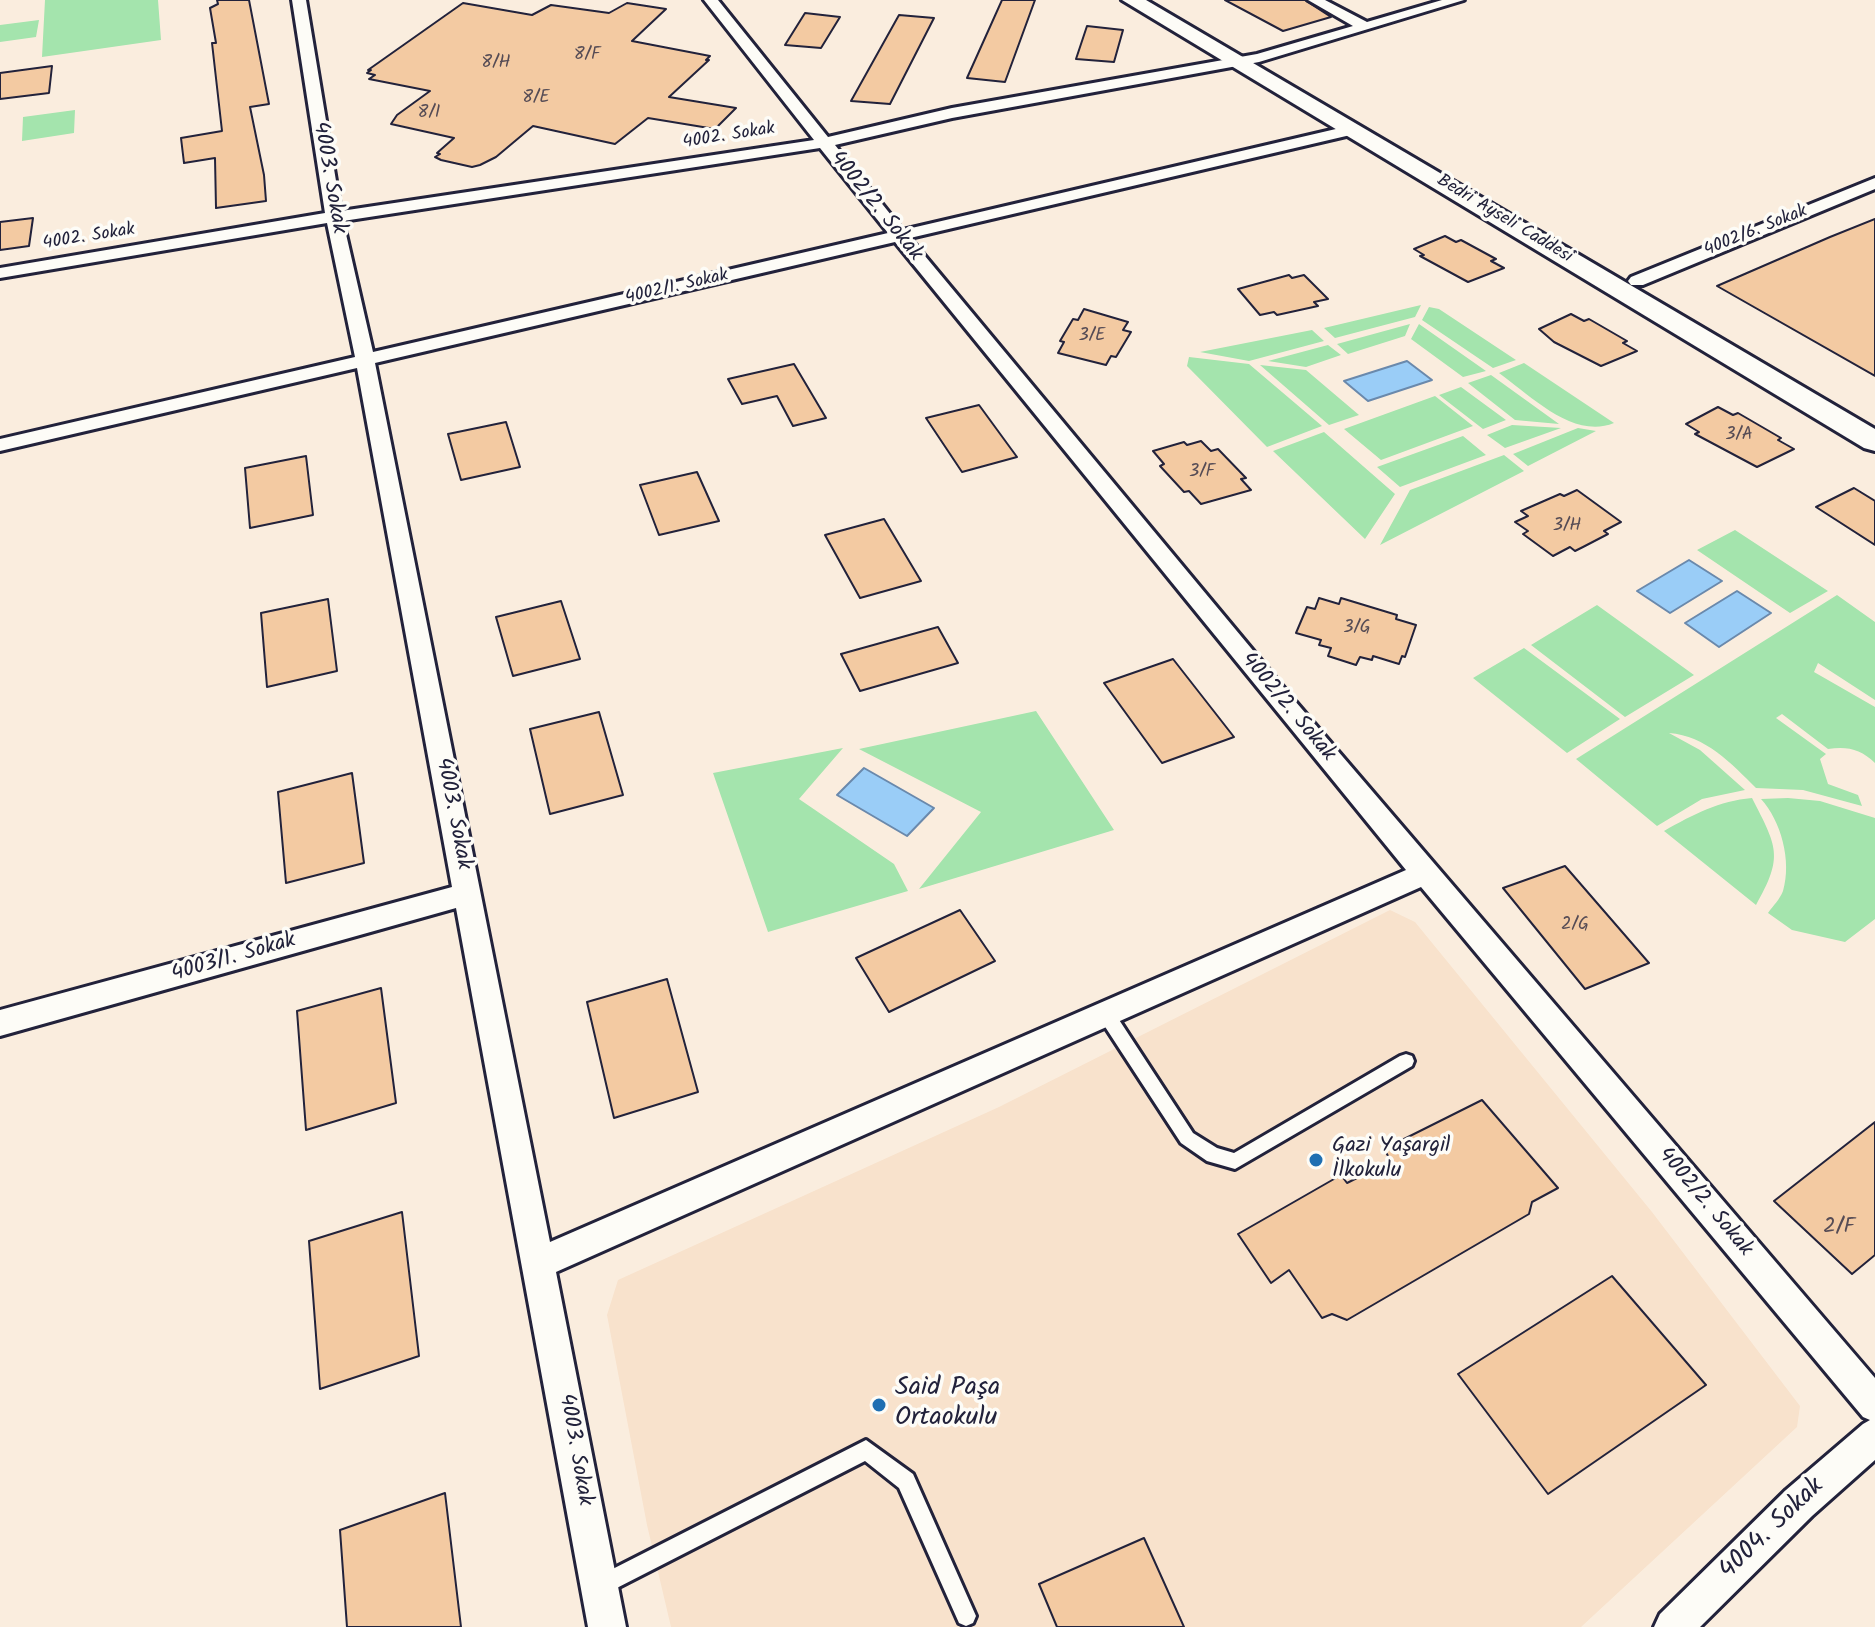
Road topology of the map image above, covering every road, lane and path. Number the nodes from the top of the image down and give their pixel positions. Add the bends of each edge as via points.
1 (299, 0) edge
2 (711, 0) edge
3 (1132, 0) edge
4 (1157, 0) edge
5 (1315, 0) edge
6 (1445, 1) edge
7 (1366, 27) junction
8 (1248, 60) junction
9 (1353, 130) junction
10 (823, 143) junction
11 (1875, 183) edge
12 (334, 217) junction
13 (899, 238) junction
14 (0, 273) edge
15 (1637, 281) junction
16 (365, 359) junction
17 (1875, 421) edge
18 (1875, 442) edge
19 (0, 445) edge
20 (1424, 874) junction
21 (468, 894) junction
22 (1106, 1014) junction
23 (0, 1023) edge
24 (1406, 1061) dead end
25 (540, 1263) junction
26 (1875, 1405) edge
27 (1875, 1436) edge
28 (600, 1587) junction
29 (966, 1616) dead end
30 (607, 1627) edge
31 (1673, 1627) edge

1 - 12 street, 4003. Sokak
2 - 10 street, 4002/2. Sokak
3 - 8 main road, Bedri Ayseli Caddesi
4 - 8 main road, Bedri Ayseli Caddesi
5 - 7 street
6 - 7 street, 4002. Sokak
7 - 8 street, 4002. Sokak
8 - 9 main road, Bedri Ayseli Caddesi
8 - 10 street, 4002. Sokak via 952,113
8 - 15 main road, Bedri Ayseli Caddesi
9 - 13 street, 4002/1. Sokak
9 - 18 main road, Bedri Ayseli Caddesi
10 - 12 street, 4002. Sokak
10 - 13 street, 4002/2. Sokak
11 - 15 street, 4002/6. Sokak
12 - 14 street, 4002. Sokak
12 - 16 street, 4003. Sokak
13 - 16 street, 4002/1. Sokak
13 - 20 street, 4002/2. Sokak
15 - 17 main road, Bedri Ayseli Caddesi
16 - 19 street, 4002/1. Sokak
16 - 21 street, 4003. Sokak
20 - 22 street
20 - 26 street, 4002/2. Sokak
21 - 23 street, 4003/1. Sokak
21 - 25 street, 4003. Sokak
22 - 24 lane via 1187,1138 1213,1155 1235,1161
22 - 25 street
25 - 28 street, 4003. Sokak
27 - 31 street, 4004. Sokak
28 - 29 lane via 866,1450 906,1481
28 - 30 street, 4003. Sokak

